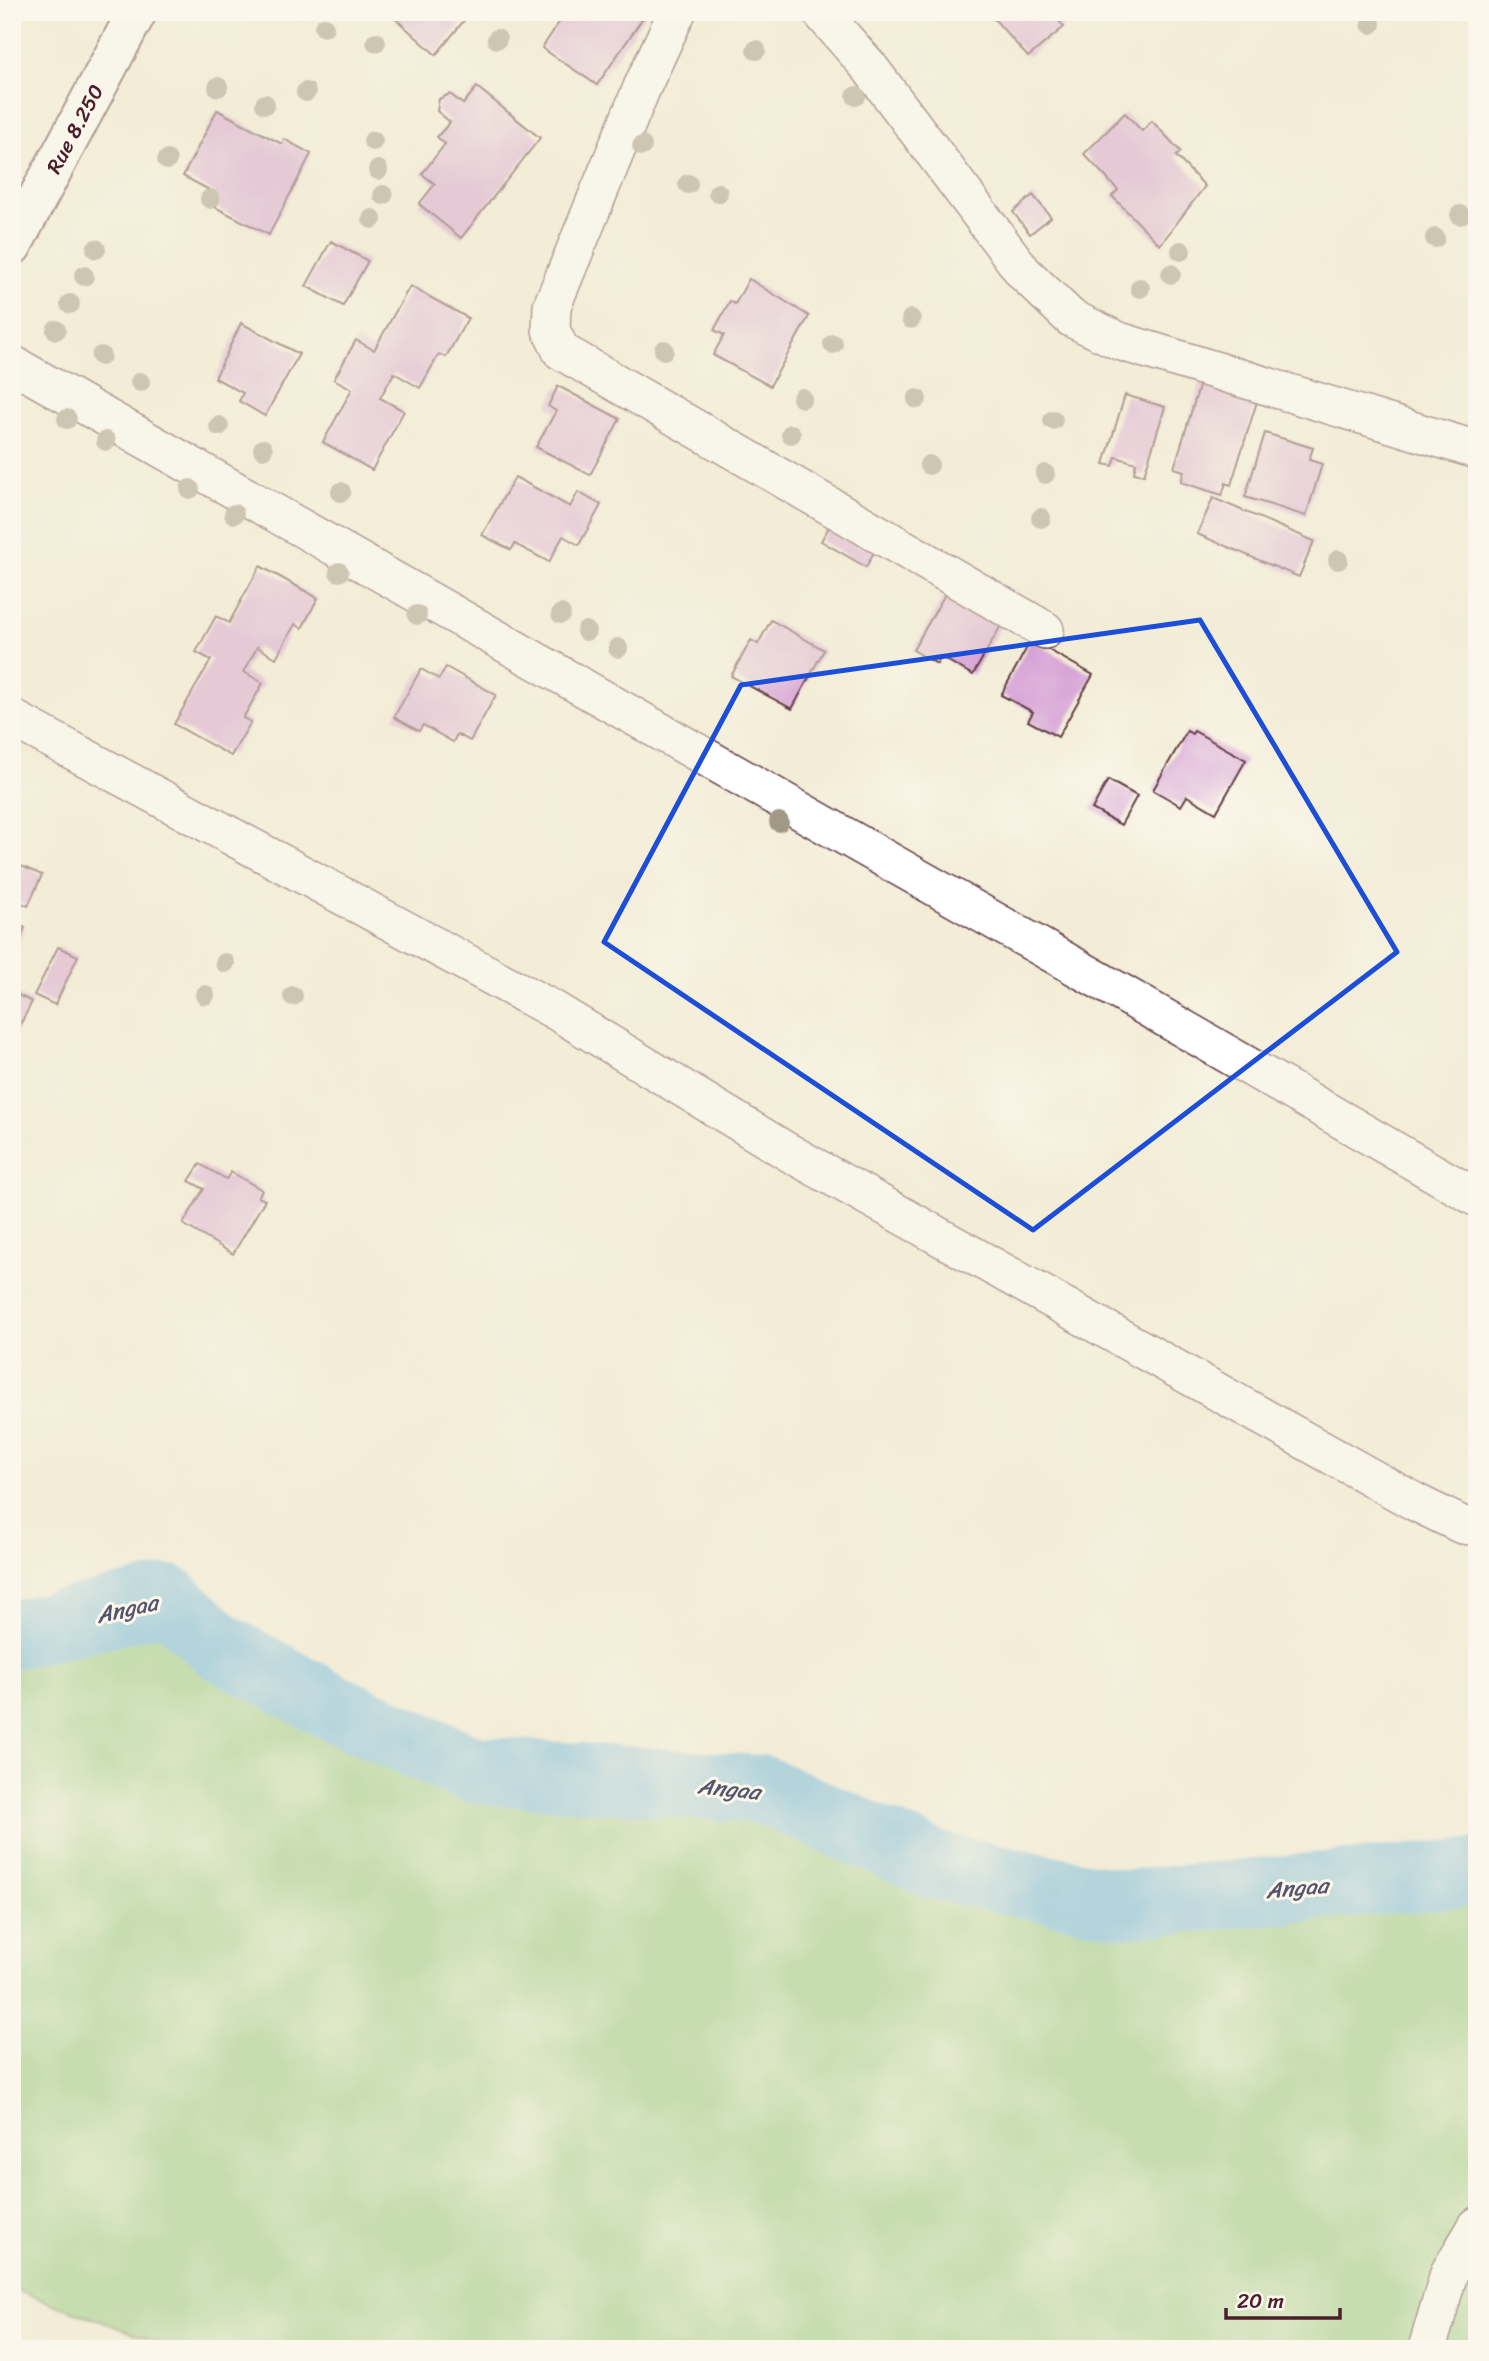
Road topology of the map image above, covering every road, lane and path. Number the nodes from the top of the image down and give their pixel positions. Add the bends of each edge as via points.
1 (137, 12) edge
2 (677, 12) edge
3 (821, 12) edge
4 (12, 246) edge
5 (12, 364) edge
6 (1477, 450) edge
7 (1045, 630) dead end
8 (12, 718) edge
9 (1477, 1198) edge
10 (1477, 1527) edge
11 (1477, 2226) edge
12 (1427, 2349) edge

1 - 4 highway, Rue 8.250
2 - 7 street via 552,306 551,330 561,351
3 - 6 street via 870,68 1024,273 1071,318 1119,341
5 - 9 street
8 - 10 street via 554,1010 788,1152 1019,1284 1415,1502 1462,1525
11 - 12 street via 1449,2273

